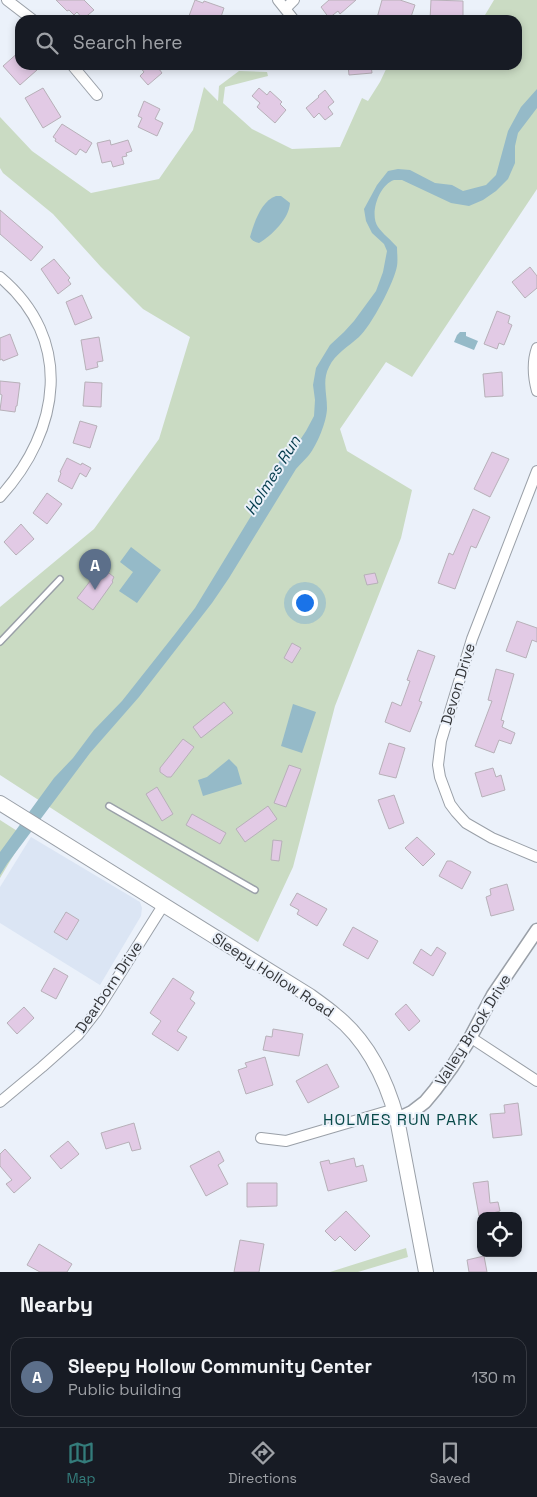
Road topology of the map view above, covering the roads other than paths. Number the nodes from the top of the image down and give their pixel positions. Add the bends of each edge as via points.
1 (7, 0) edge
2 (278, 0) edge
3 (294, 0) edge
4 (286, 8) junction
5 (26, 15) edge
6 (291, 15) edge
7 (76, 70) edge
8 (97, 95) dead end
9 (0, 277) edge
10 (537, 348) edge
11 (537, 391) edge
12 (537, 471) edge
13 (0, 497) edge
14 (60, 578) dead end
15 (0, 642) edge
16 (5, 806) edge
17 (109, 806) dead end
18 (537, 857) edge
19 (255, 890) dead end
20 (164, 904) junction
21 (537, 930) edge
22 (470, 1037) junction
23 (537, 1081) edge
24 (0, 1102) edge
25 (396, 1114) junction
26 (261, 1138) dead end
27 (426, 1272) edge

1 - 5 street
2 - 4 street
3 - 4 street
4 - 6 street
7 - 8 street
9 - 13 street via 23,300 43,334 51,384 49,407 35,446
10 - 11 street via 533,367
12 - 18 street, Devon Drive via 472,639 441,741 438,765 450,804 466,823
14 - 15 lane
16 - 20 main road, Sleepy Hollow Road
17 - 19 lane
20 - 24 street, Dearborn Drive via 78,1035
20 - 25 main road, Sleepy Hollow Road via 310,996 336,1016 352,1031 373,1060
21 - 22 street, Valley Brook Drive via 492,995
22 - 23 street
22 - 25 street, Valley Brook Drive via 425,1102 412,1112
25 - 26 street, Valley Brook Drive via 286,1140
25 - 27 main road, Sleepy Hollow Road

